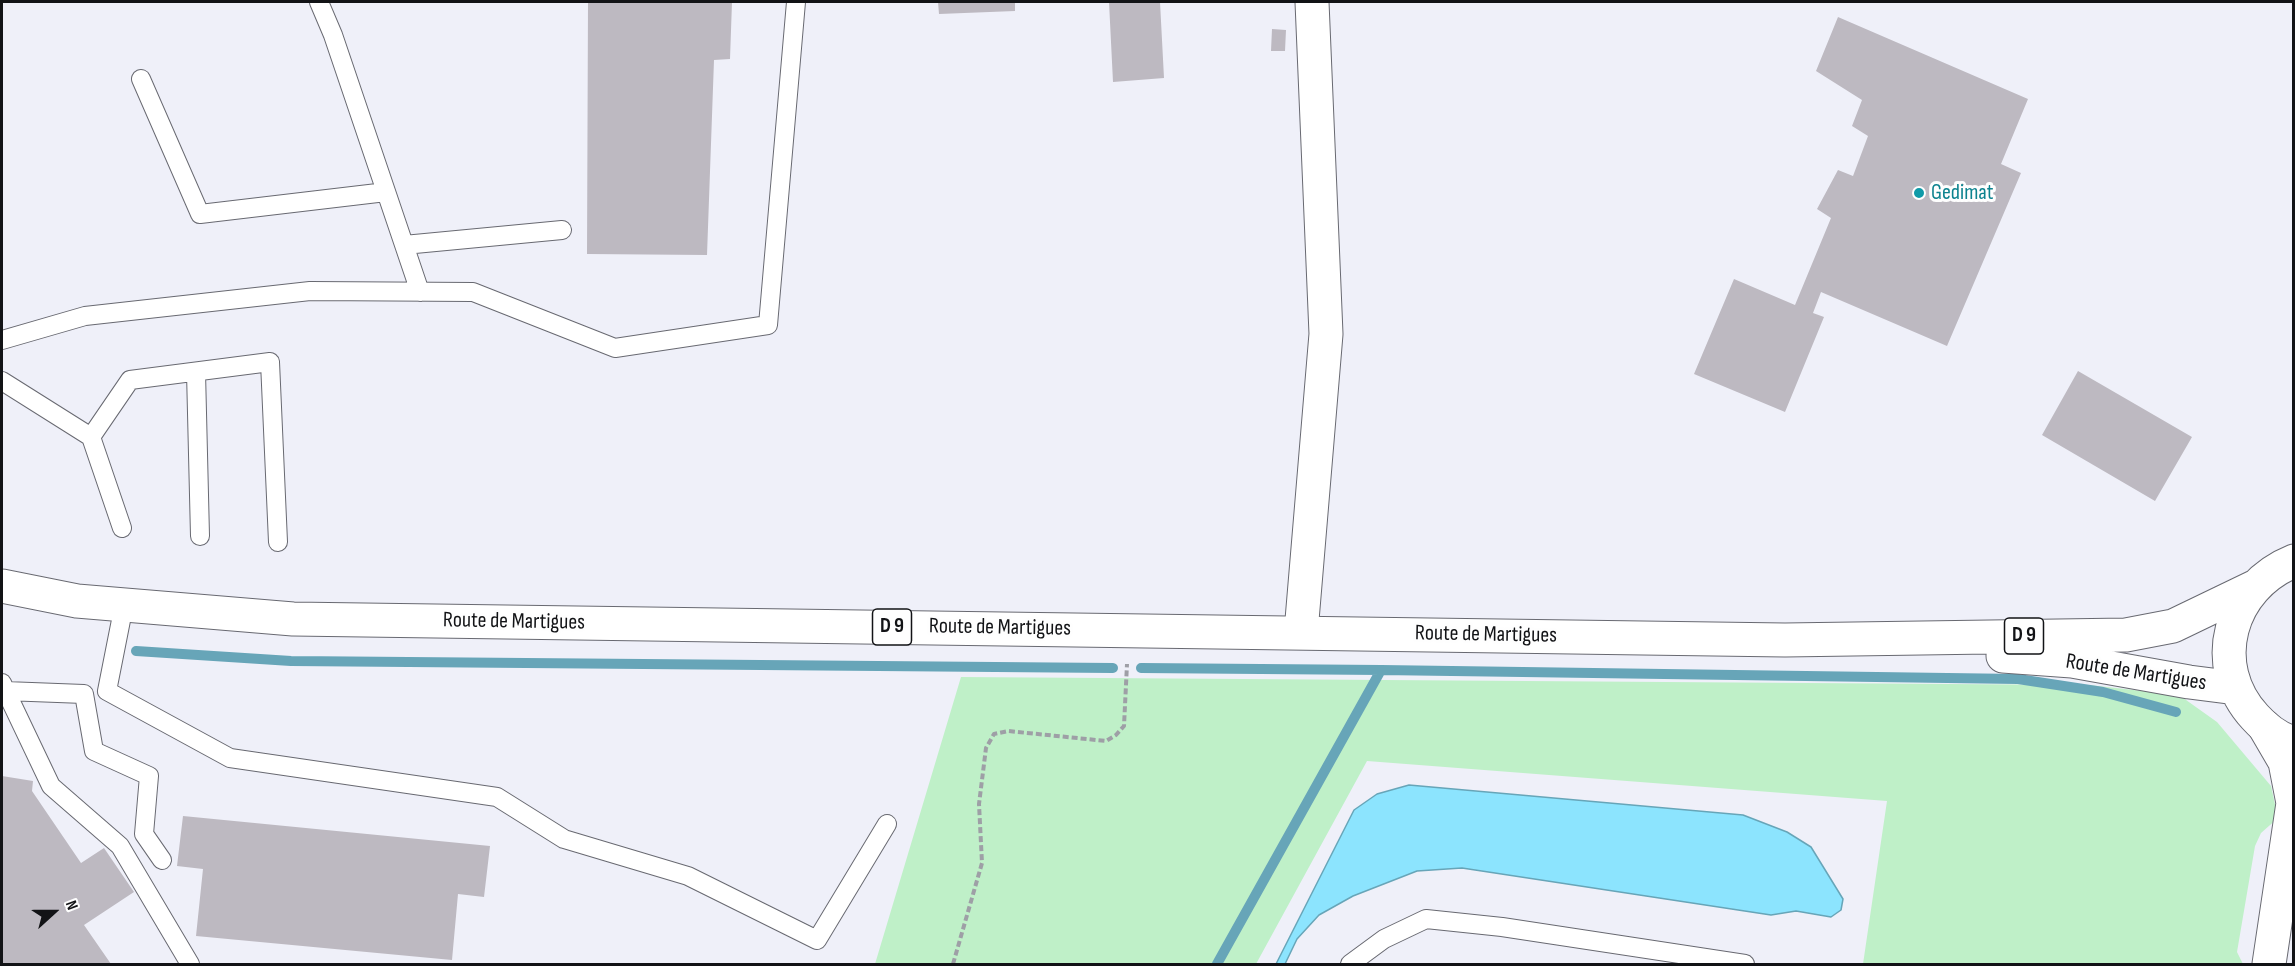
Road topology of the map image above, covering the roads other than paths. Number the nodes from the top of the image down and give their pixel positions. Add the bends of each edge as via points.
1 (319, 2) edge
2 (796, 2) edge
3 (1311, 2) edge
4 (141, 79) dead end
5 (386, 192) junction
6 (562, 230) dead end
7 (404, 245) junction
8 (420, 292) junction
9 (2, 340) edge
10 (195, 372) junction
11 (2, 381) edge
12 (91, 437) junction
13 (122, 528) dead end
14 (200, 536) dead end
15 (278, 542) dead end
16 (2294, 561) edge
17 (2, 586) edge
18 (2254, 587) junction
19 (124, 605) junction
20 (1301, 632) junction
21 (1785, 640) junction
22 (2236, 688) junction
23 (3, 690) edge
24 (107, 691) junction
25 (84, 694) junction
26 (2264, 726) junction
27 (2294, 743) edge
28 (887, 824) dead end
29 (162, 860) dead end
30 (190, 964) edge
31 (1350, 964) edge
32 (1745, 964) edge
33 (2269, 964) edge

1 - 5 lane
2 - 8 lane via 768,325 615,348 473,292
3 - 20 main road via 1326,334
4 - 5 lane via 200,214
5 - 7 lane
6 - 7 lane
7 - 8 lane
8 - 9 lane via 310,291 85,316
10 - 12 lane via 130,380
10 - 14 lane
10 - 15 lane via 270,362
11 - 12 lane
12 - 13 lane
16 - 18 main road via 2277,568
17 - 19 main road, Route de Martigues / D 9 via 77,601
18 - 21 main road, Route de Martigues / D 9 via 2173,626 2126,634
18 - 22 main road via 2239,609 2231,635 2229,662
19 - 20 main road, Route de Martigues / D 9 via 293,619
19 - 24 lane
20 - 21 main road, Route de Martigues / D 9
21 - 22 main road, Route de Martigues / D 9 via 2072,661
22 - 26 main road
23 - 25 lane
23 - 30 lane via 51,786 120,846
24 - 25 lane
24 - 28 lane via 230,758 496,797 564,839 688,876 816,940
25 - 29 lane via 94,751 149,776 144,834
26 - 27 main road
26 - 33 main road via 2285,762 2293,803
31 - 32 lane via 1384,939 1426,919

